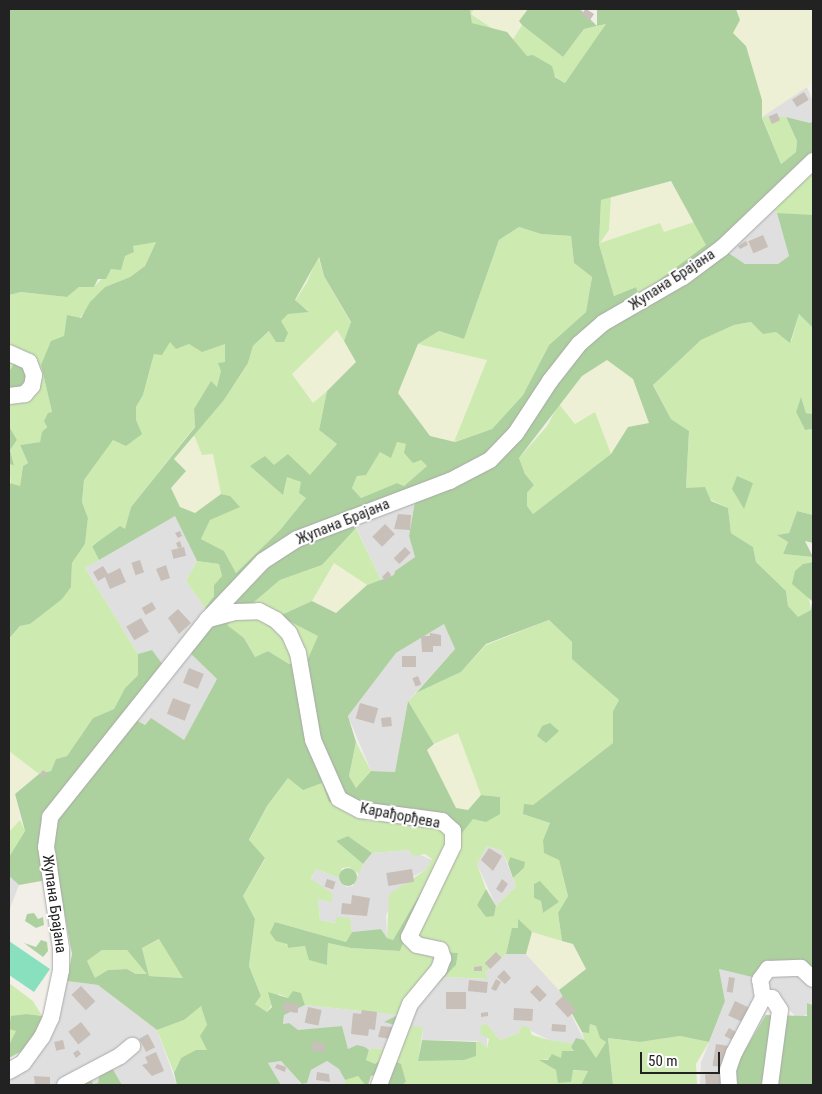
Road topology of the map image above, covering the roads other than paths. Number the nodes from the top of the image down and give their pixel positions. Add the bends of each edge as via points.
1 (813, 161) edge
2 (9, 353) edge
3 (9, 396) edge
4 (208, 620) junction
5 (813, 979) edge
6 (763, 998) junction
7 (132, 1046) dead end
8 (9, 1071) edge
9 (65, 1085) edge
10 (380, 1085) edge
11 (729, 1085) edge
12 (770, 1085) edge

1 - 4 street, Жупана Брајана via 722,248 682,278 604,322 579,344 550,380 516,433 490,460 450,481 297,539 263,562
2 - 3 street via 28,362 34,375 32,386 25,394
4 - 8 street, Жупана Брајана via 50,817 46,848 60,939 61,970 51,1018 42,1037 23,1063
4 - 10 street, Карађорђева via 235,612 259,611 276,620 288,633 298,653 314,740 339,799 360,810 442,821 453,832 453,846 409,937 417,945 440,950 443,958 439,969 410,1004
5 - 6 street via 801,968 768,969 760,980
6 - 11 street via 734,1053 728,1070
6 - 12 street via 772,998 780,1010
7 - 9 street via 120,1056

